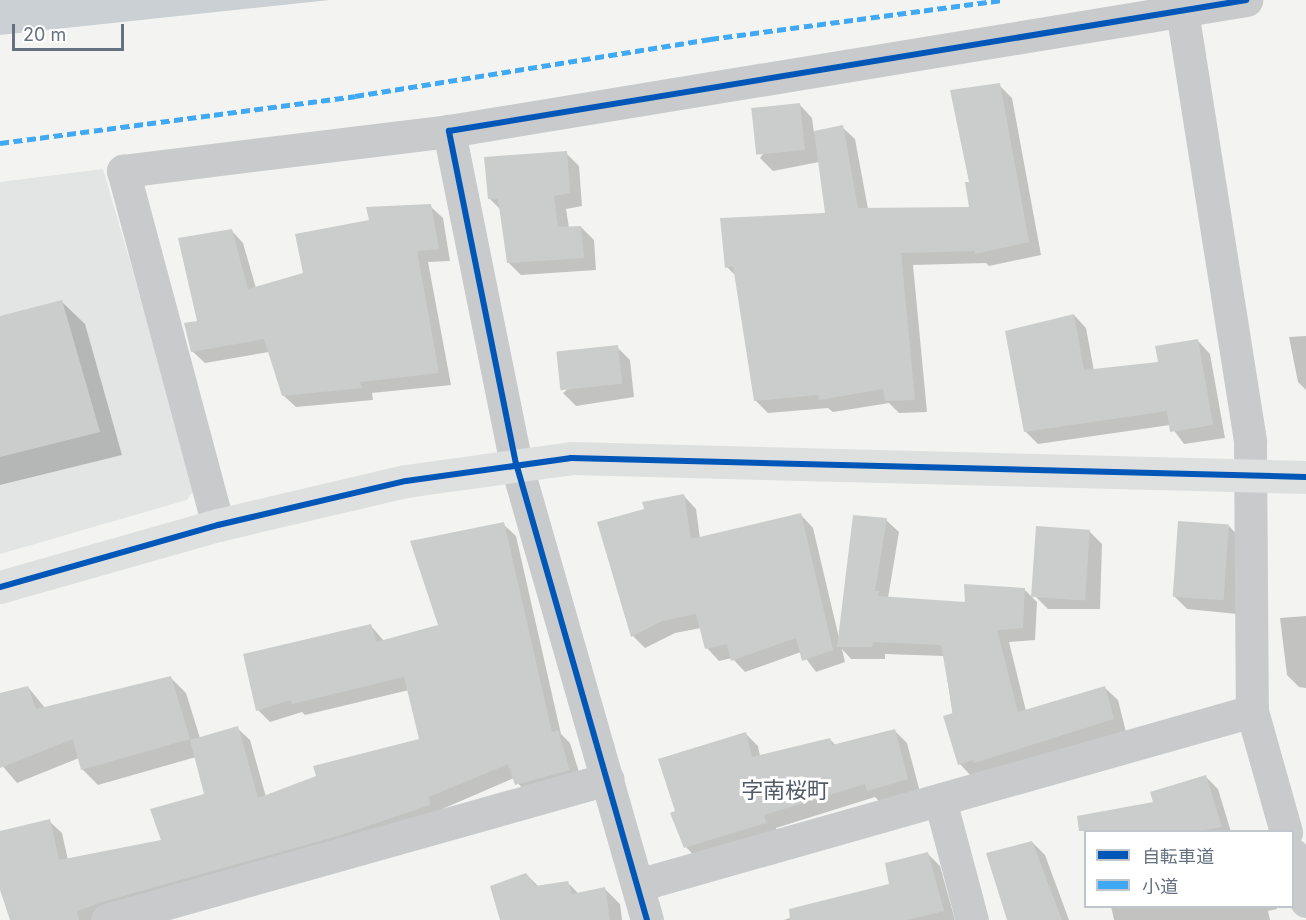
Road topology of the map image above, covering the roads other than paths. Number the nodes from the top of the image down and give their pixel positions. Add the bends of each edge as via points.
1 (1246, 0) edge
2 (1182, 12) junction
3 (450, 131) junction
4 (516, 464) junction
5 (1251, 475) junction
6 (1306, 477) edge
7 (218, 525) junction
8 (0, 587) edge
9 (1252, 711) junction
10 (607, 779) junction
11 (940, 800) junction
12 (1286, 830) edge
13 (1294, 858) edge
14 (638, 885) junction
15 (1306, 901) edge
16 (107, 920) edge
17 (647, 920) edge
18 (972, 920) edge

1 - 2 street
2 - 3 street
2 - 5 street via 1249,432
3 - 4 street
3 - 7 street via 123,171
4 - 5 street via 642,457
4 - 7 street via 406,481
4 - 10 street
5 - 6 street
5 - 9 street
7 - 8 street
9 - 11 street
9 - 12 street
10 - 14 street
10 - 16 street
11 - 14 street
11 - 18 street
13 - 15 street
14 - 17 street

